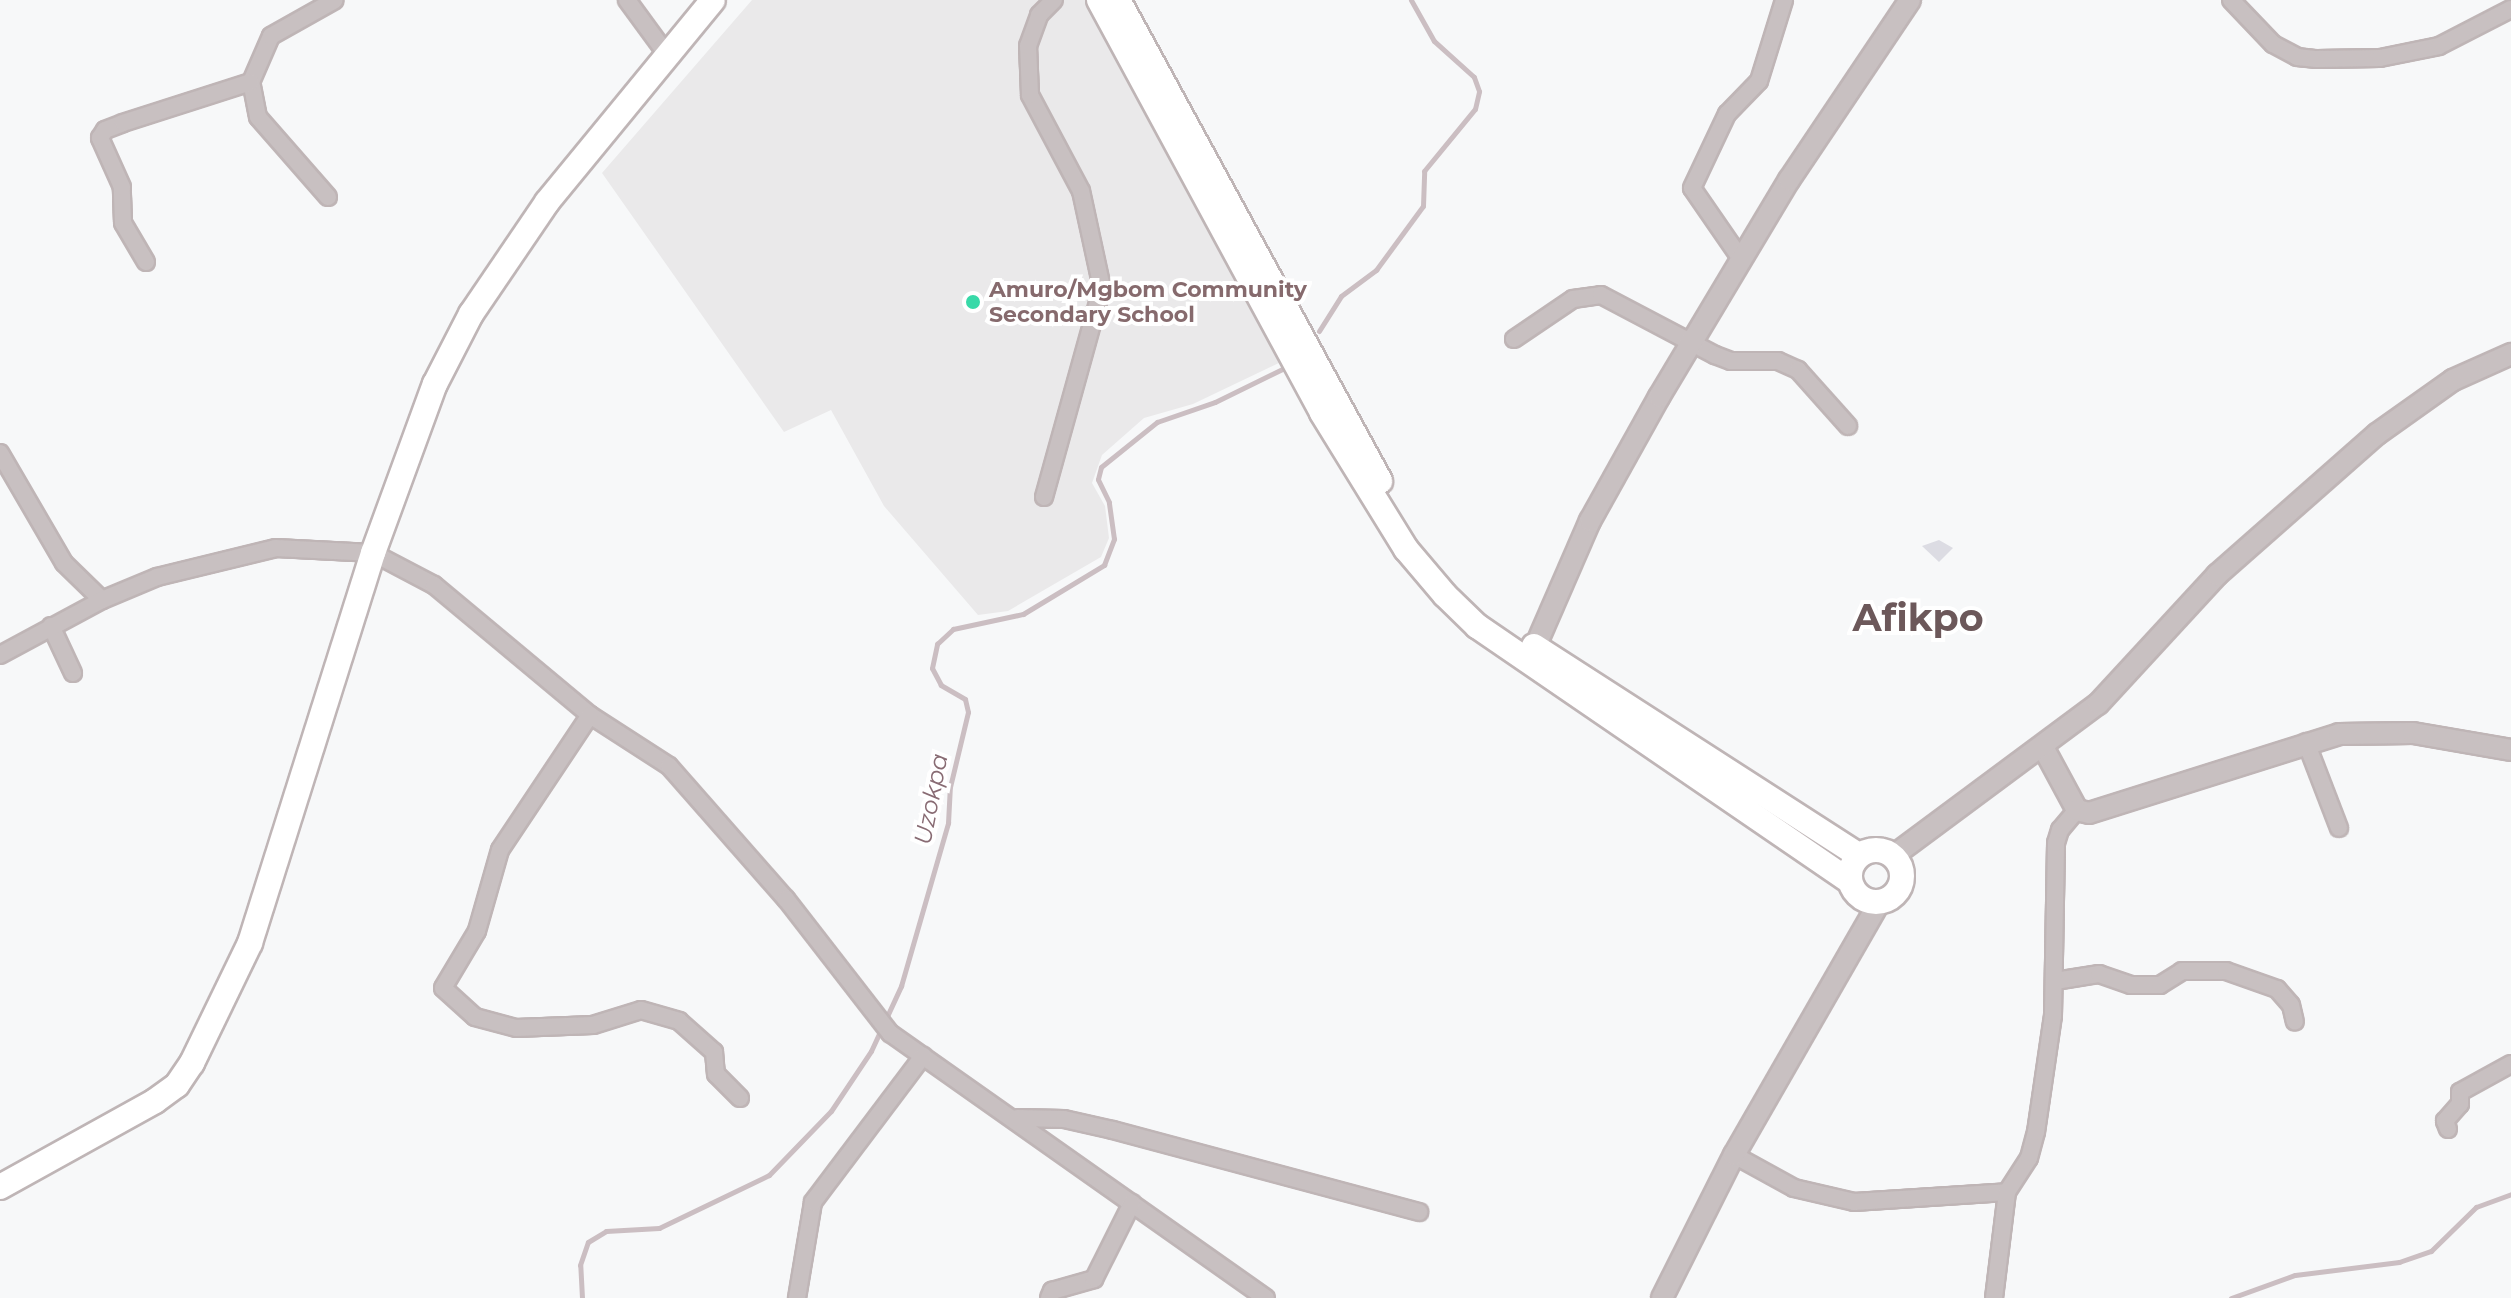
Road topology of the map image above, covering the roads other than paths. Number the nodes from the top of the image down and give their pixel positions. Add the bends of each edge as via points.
1 (335, 0) edge
2 (627, 0) edge
3 (713, 0) edge
4 (1054, 0) edge
5 (1099, 0) edge
6 (1118, 0) edge
7 (1784, 0) edge
8 (1910, 0) edge
9 (2231, 0) edge
10 (2511, 9) edge
11 (668, 56) junction
12 (251, 82) junction
13 (328, 197) dead end
14 (1741, 259) junction
15 (146, 262) dead end
16 (1514, 339) dead end
17 (1691, 343) junction
18 (2511, 354) edge
19 (1848, 426) dead end
20 (0, 453) edge
21 (1044, 497) dead end
22 (373, 553) junction
23 (102, 600) junction
24 (51, 626) junction
25 (1533, 654) junction
26 (0, 655) edge
27 (73, 673) dead end
28 (590, 715) junction
29 (2306, 742) junction
30 (2044, 749) junction
31 (2511, 750) edge
32 (2077, 810) junction
33 (2339, 828) dead end
34 (1858, 855) junction
35 (1893, 856) junction
36 (1850, 881) junction
37 (1879, 903) junction
38 (2055, 981) junction
39 (2295, 1022) dead end
40 (923, 1056) junction
41 (2511, 1064) edge
42 (740, 1098) dead end
43 (1017, 1118) junction
44 (2448, 1129) dead end
45 (1734, 1155) junction
46 (0, 1187) edge
47 (2007, 1192) junction
48 (1132, 1203) junction
49 (1419, 1212) dead end
50 (797, 1298) edge
51 (1049, 1298) edge
52 (1266, 1298) edge
53 (1662, 1298) edge
54 (1994, 1298) edge

1 - 12 street via 271,36
2 - 11 street
3 - 11 main road
4 - 21 street via 1039,15 1028,46 1030,95 1081,191 1102,288
5 - 25 main road via 1371,495 1445,595
6 - 25 main road via 1383,486 1455,587
7 - 14 street via 1759,81 1727,114 1692,188
8 - 14 street
9 - 10 street via 2273,44 2297,57 2317,59 2380,58 2439,46
11 - 22 main road via 547,202 471,314 435,384
12 - 13 street via 258,117
12 - 15 street via 123,123 100,138 122,187 123,223
14 - 17 street
16 - 17 street via 1586,294 1621,303
17 - 19 street via 1731,361 1778,361 1798,370
17 - 25 street via 1590,521
18 - 30 street via 2453,380 2377,434 2217,575 2142,660
20 - 23 street via 64,563
22 - 23 street via 276,548 157,577
22 - 28 street via 434,585
22 - 46 main road via 250,943 192,1063 177,1085 155,1101
23 - 24 street
24 - 26 street
24 - 27 street
25 - 34 main road
25 - 36 main road
28 - 40 street via 669,766 786,899 875,1019
28 - 42 street via 500,850 477,931 443,988 475,1017 516,1028 593,1025 641,1010 679,1021 714,1052 716,1074
29 - 31 street via 2367,731 2413,733
29 - 32 street via 2108,811
29 - 33 street
30 - 32 street
30 - 35 street
32 - 38 street via 2056,843
34 - 35 main road via 1874,850
34 - 36 main road
35 - 37 main road via 1901,882 1897,892
36 - 37 main road via 1860,896
37 - 45 street
38 - 39 street via 2099,974 2131,985 2160,985 2182,971 2226,971 2277,989 2291,1005
38 - 47 street via 2036,1132 2029,1158
40 - 43 street
40 - 50 street via 813,1202
41 - 44 street via 2460,1092 2460,1104 2445,1121
43 - 48 street
43 - 49 street via 1064,1119 1113,1130
45 - 47 street via 1794,1188 1854,1202
45 - 53 street
47 - 54 street
48 - 51 street via 1094,1279 1052,1291
48 - 52 street

